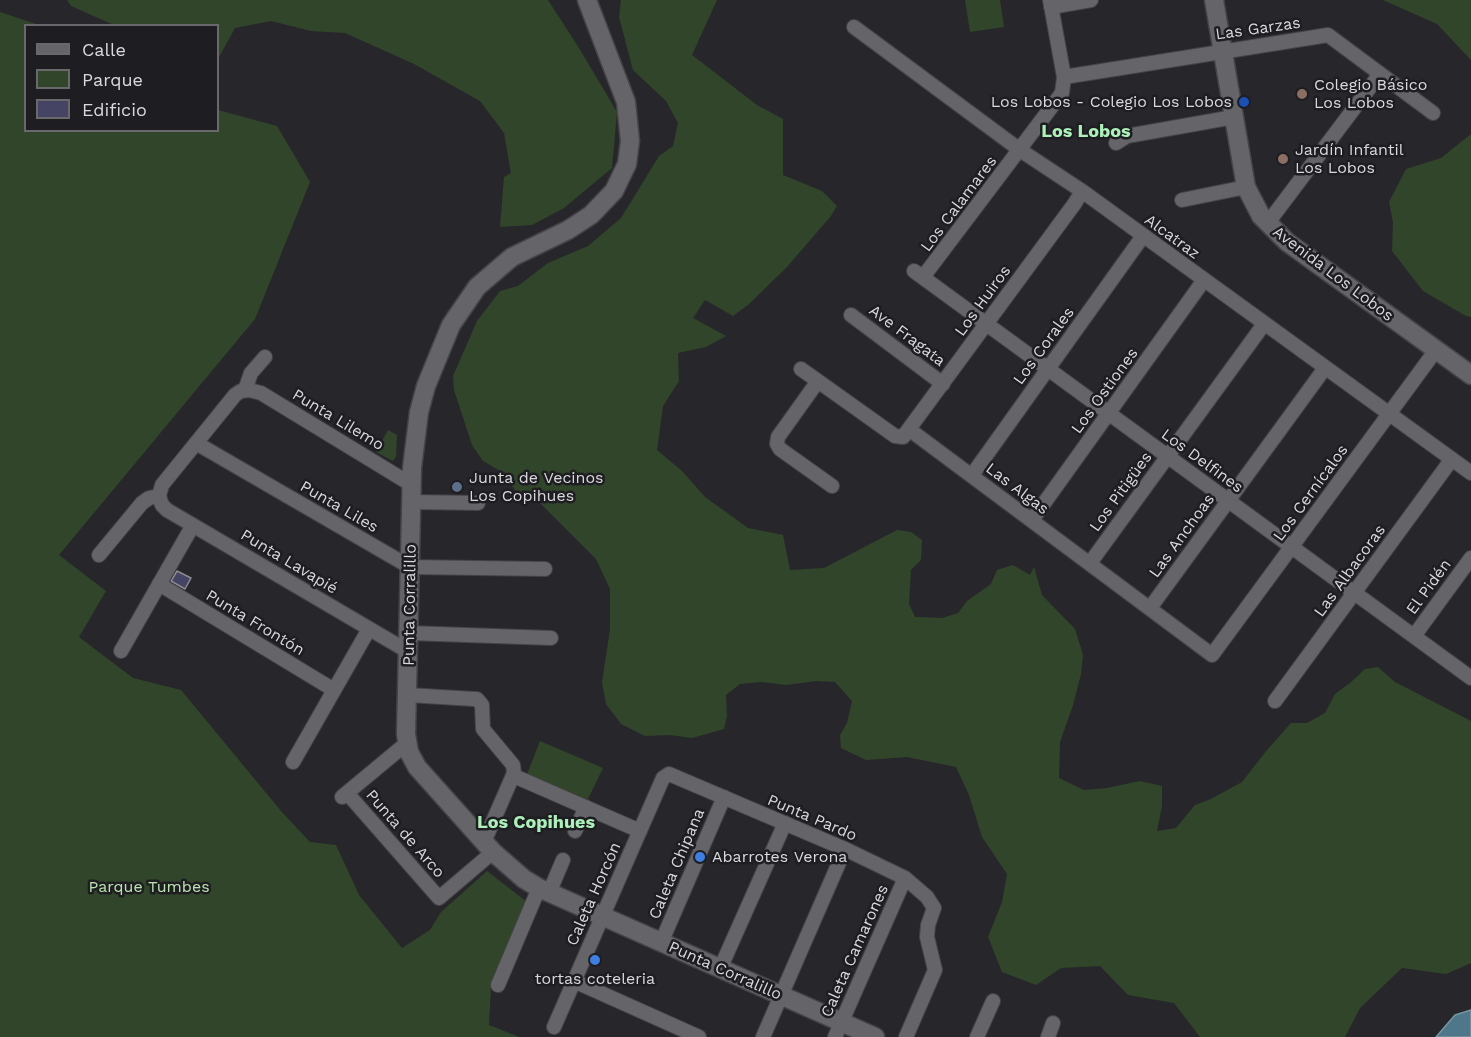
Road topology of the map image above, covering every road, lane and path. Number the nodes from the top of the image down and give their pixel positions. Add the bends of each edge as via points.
1 (587, 0) edge
2 (1091, 0) edge
3 (1214, 0) edge
4 (1051, 3) edge
5 (854, 27) dead end
6 (1222, 51) junction
7 (1380, 74) junction
8 (1064, 77) junction
9 (1433, 113) dead end
10 (1234, 117) junction
11 (1116, 143) dead end
12 (1020, 150) junction
13 (1246, 187) junction
14 (1082, 191) junction
15 (1182, 200) dead end
16 (1267, 224) junction
17 (1143, 236) junction
18 (919, 274) joint
19 (1204, 280) junction
20 (851, 315) dead end
21 (987, 324) junction
22 (1264, 324) junction
23 (1436, 350) junction
24 (265, 357) dead end
25 (1325, 368) junction
26 (801, 369) dead end
27 (1048, 369) junction
28 (1471, 375) edge
29 (818, 381) junction
30 (943, 384) junction
31 (244, 390) junction
32 (1109, 413) junction
33 (1389, 414) junction
34 (910, 430) junction
35 (196, 443) junction
36 (1168, 456) junction
37 (1452, 459) junction
38 (1471, 473) edge
39 (972, 476) junction
40 (832, 486) dead end
41 (412, 493) junction
42 (159, 496) junction
43 (1228, 500) junction
44 (478, 503) dead end
45 (1032, 520) junction
46 (193, 525) junction
47 (1292, 547) junction
48 (99, 555) dead end
49 (1471, 558) edge
50 (1090, 563) junction
51 (410, 567) junction
52 (545, 569) dead end
53 (159, 584) junction
54 (1354, 593) junction
55 (1150, 608) junction
56 (369, 629) junction
57 (409, 633) junction
58 (1414, 636) junction
59 (551, 638) dead end
60 (121, 651) dead end
61 (409, 652) junction
62 (1212, 655) joint
63 (1471, 678) edge
64 (334, 690) junction
65 (408, 695) junction
66 (1275, 701) dead end
67 (407, 743) junction
68 (293, 762) dead end
69 (666, 775) joint
70 (514, 776) junction
71 (724, 797) junction
72 (586, 807) junction
73 (785, 823) junction
74 (575, 831) dead end
75 (640, 831) junction
76 (489, 847) junction
77 (845, 849) junction
78 (563, 860) dead end
79 (905, 878) junction
80 (544, 890) junction
81 (602, 916) junction
82 (661, 943) junction
83 (720, 969) junction
84 (574, 981) junction
85 (498, 985) dead end
86 (781, 996) junction
87 (993, 1000) dead end
88 (1053, 1023) dead end
89 (554, 1027) dead end
90 (838, 1030) edge
91 (699, 1037) edge
92 (763, 1037) edge
93 (874, 1037) edge
94 (906, 1037) edge
95 (977, 1037) edge
96 (1048, 1037) edge

1 - 41 street, Punta Corralillo via 626,102 630,135 627,164 614,191 591,215 506,261 466,300 426,386 416,429
2 - 4 street
3 - 6 street, Avenida Los Lobos
4 - 8 street
5 - 12 street, Alcatraz
6 - 7 street, Las Garzas via 1328,35
6 - 8 street, Las Garzas
6 - 10 street, Avenida Los Lobos
7 - 9 street, Las Garzas
7 - 16 street
8 - 12 street, Los Calamares via 1059,97
10 - 11 street via 1127,135
10 - 13 street, Avenida Los Lobos
12 - 14 street, Alcatraz
12 - 18 street, Los Calamares
13 - 15 street
13 - 16 street, Avenida Los Lobos
14 - 17 street, Alcatraz
14 - 21 street, Los Huiros
16 - 23 street, Avenida Los Lobos
17 - 19 street, Alcatraz
17 - 27 street, Los Corales
18 - 21 street, Los Delfines
19 - 22 street, Alcatraz
19 - 32 street, Los Ostiones
20 - 30 street, Ave Fragata
21 - 27 street, Los Delfines
21 - 30 street, Los Huiros
22 - 25 street, Alcatraz
22 - 36 street, Los Pitigües
23 - 28 street, Avenida Los Lobos
23 - 33 street, Los Cernícalos
24 - 31 street via 250,373
25 - 33 street, Alcatraz
25 - 43 street, Las Anchoas
26 - 29 street
27 - 32 street, Los Delfines
27 - 39 street, Los Corales
29 - 34 street via 895,436 903,437
29 - 40 street via 777,444
30 - 34 street, Los Huiros
31 - 35 street via 235,395
31 - 41 street, Punta Lilemo via 261,393
32 - 36 street, Los Delfines
32 - 45 street, Los Ostiones
33 - 37 street, Alcatraz
33 - 47 street, Los Cernícalos
34 - 39 street, Las Algas
35 - 42 street via 162,485
35 - 51 street, Punta Liles
36 - 43 street, Los Delfines
36 - 50 street, Los Pitigües
37 - 38 street, Alcatraz
37 - 54 street, Las Albacoras
39 - 45 street, Las Algas
41 - 44 street
41 - 51 street, Punta Corralillo
42 - 46 street, Punta Lavapié via 164,507
42 - 48 street via 142,503
43 - 47 street, Los Delfines
43 - 55 street, Las Anchoas
45 - 50 street, Las Algas
46 - 53 street
46 - 56 street, Punta Lavapié
47 - 54 street, Los Delfines
47 - 62 street, Los Cernícalos
49 - 58 street, El Pidén
50 - 55 street, Las Algas
51 - 52 street, Punta Liles
51 - 57 street, Punta Corralillo
53 - 60 street
53 - 64 street, Punta Frontón
54 - 58 street, Los Delfines
54 - 66 street, Las Albacoras
55 - 62 street, Las Algas
56 - 61 street, Punta Lavapié
56 - 64 street
57 - 59 street
57 - 61 street, Punta Corralillo
58 - 63 street, Los Delfines
61 - 65 street, Punta Corralillo
64 - 68 street
65 - 67 street, Punta Corralillo
65 - 70 street via 481,702 483,729 513,765
67 - 76 street, Punta Corralillo via 417,767
67 - 76 street, Punta de Arco via 344,795 439,898
69 - 71 street, Punta Pardo
69 - 75 street, Caleta Horcón
70 - 72 street
70 - 76 street
71 - 73 street, Punta Pardo
71 - 82 street, Caleta Chipana
72 - 74 street
72 - 75 street
73 - 77 street, Punta Pardo
73 - 83 street
75 - 81 street, Caleta Horcón
76 - 80 street, Punta Corralillo via 511,869
77 - 79 street, Punta Pardo
77 - 86 street
78 - 80 street
79 - 90 street, Caleta Camarones
79 - 94 street, Punta Pardo via 921,890 934,908 927,937 934,974
80 - 81 street, Punta Corralillo
80 - 85 street
81 - 82 street, Punta Corralillo
81 - 84 street, Caleta Horcón
82 - 83 street, Punta Corralillo
83 - 86 street, Punta Corralillo
84 - 89 street, Caleta Horcón
84 - 91 street
86 - 90 street, Punta Corralillo
86 - 92 street
87 - 95 street
88 - 96 street
90 - 93 street, Punta Corralillo

